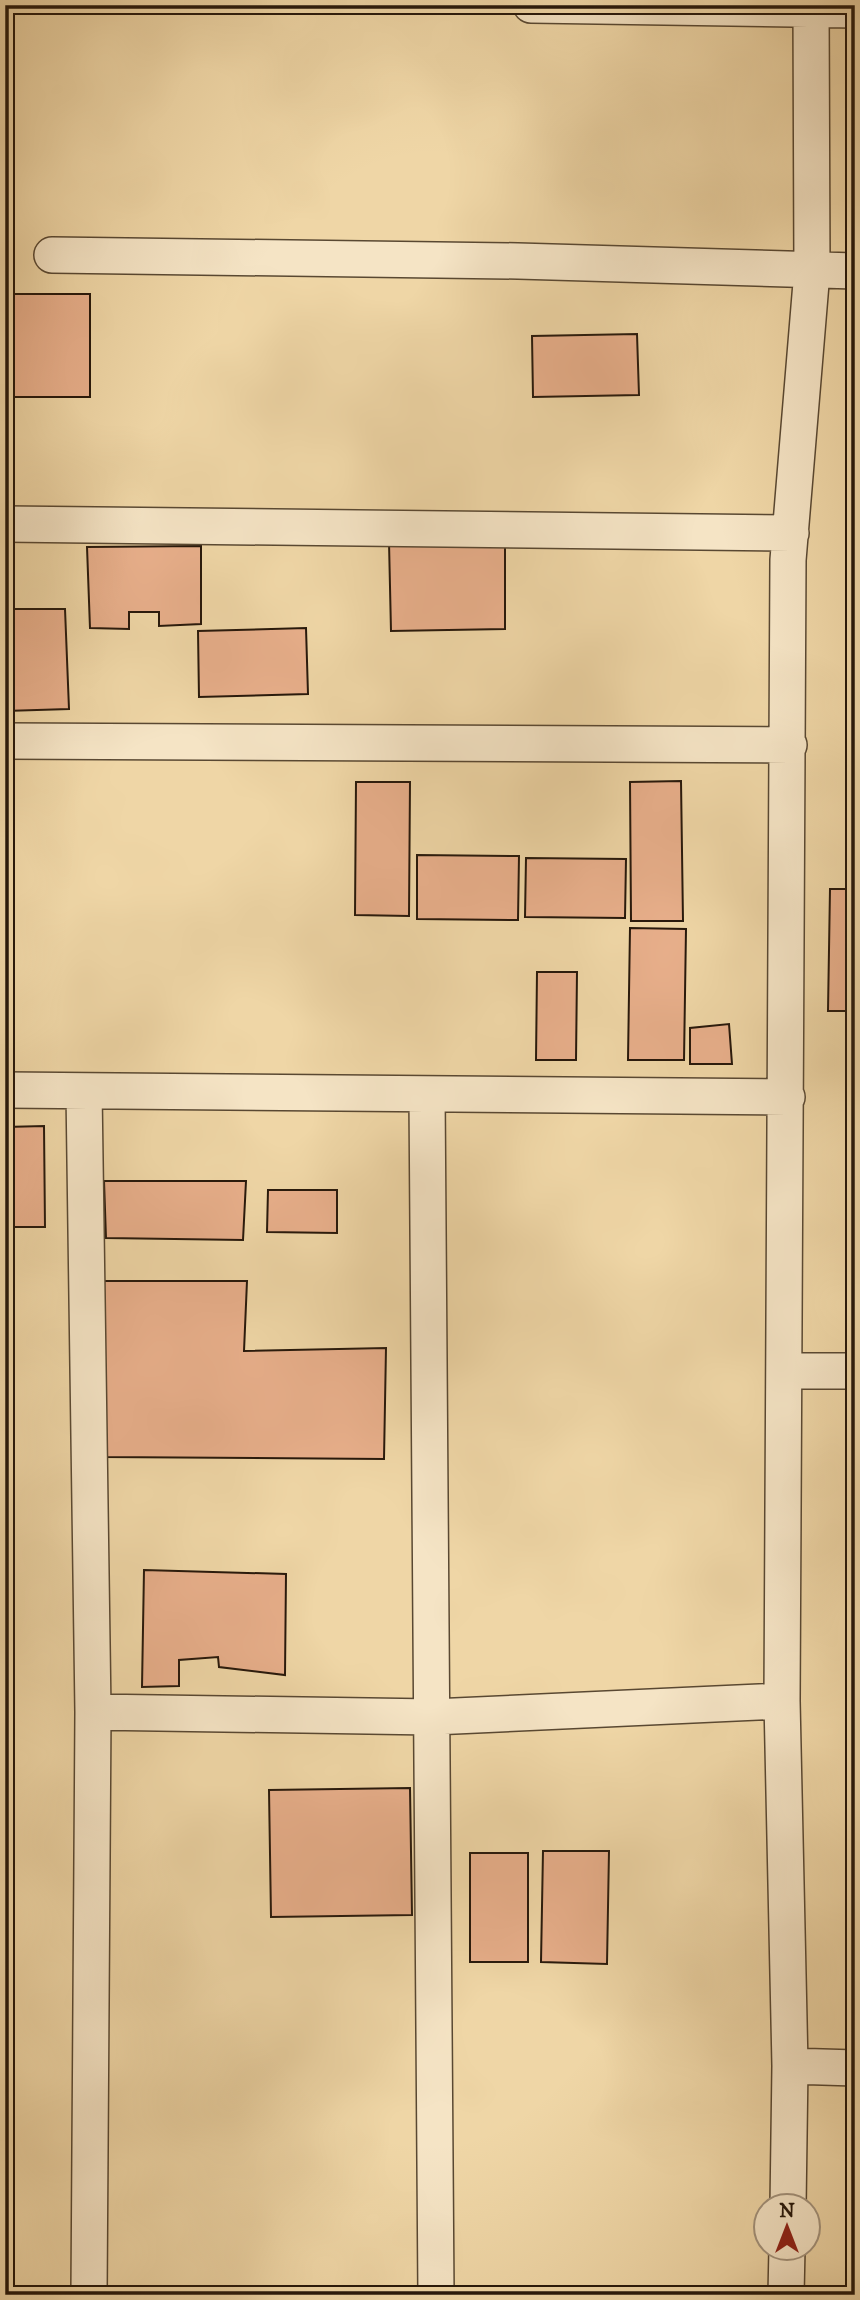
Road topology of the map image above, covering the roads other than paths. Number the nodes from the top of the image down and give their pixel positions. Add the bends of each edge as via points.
1 (531, 5) edge
2 (811, 7) edge
3 (855, 10) edge
4 (52, 255) dead end
5 (812, 271) junction
6 (855, 271) edge
7 (5, 524) edge
8 (792, 533) junction
9 (5, 741) edge
10 (789, 745) junction
11 (5, 1090) edge
12 (84, 1091) junction
13 (427, 1094) junction
14 (787, 1097) junction
15 (783, 1371) junction
16 (855, 1371) edge
17 (782, 1701) junction
18 (93, 1712) junction
19 (433, 1717) junction
20 (790, 2066) junction
21 (855, 2068) edge
22 (788, 2192) edge
23 (787, 2262) edge
24 (89, 2295) edge
25 (436, 2295) edge
26 (786, 2295) edge

1 - 2 street
2 - 3 street
2 - 5 street
4 - 5 street via 518,261
5 - 6 street
5 - 8 street
7 - 8 street
8 - 10 street via 788,559
9 - 10 street
10 - 14 street
11 - 12 street
12 - 13 street
12 - 18 street
13 - 14 street
13 - 19 street
14 - 15 street
15 - 16 street
15 - 17 street
17 - 19 street
17 - 20 street
18 - 19 street
18 - 24 street
19 - 25 street
20 - 21 street
20 - 22 street
23 - 26 street

